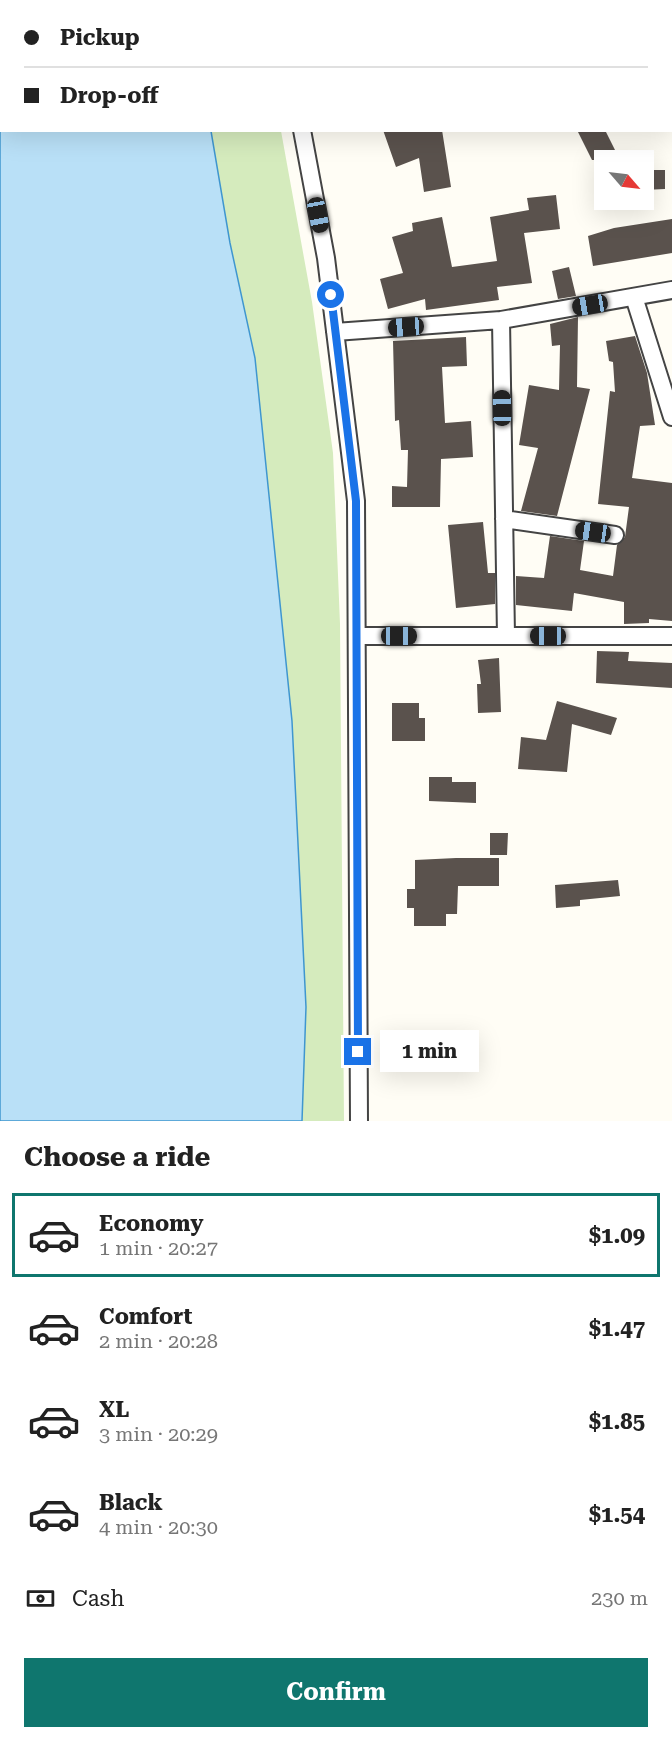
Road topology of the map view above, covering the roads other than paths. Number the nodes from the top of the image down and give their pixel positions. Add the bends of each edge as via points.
1 (302, 132) edge
2 (672, 290) edge
3 (634, 297) junction
4 (501, 320) junction
5 (335, 332) junction
6 (672, 417) edge
7 (504, 519) junction
8 (615, 535) dead end
9 (357, 636) junction
10 (506, 636) junction
11 (672, 636) edge
12 (358, 1121) edge

1 - 5 street via 326,258
2 - 3 street
3 - 4 street
3 - 6 street
4 - 5 street
4 - 7 street
5 - 9 street via 356,501
7 - 8 street
7 - 10 street
9 - 10 street
9 - 12 street
10 - 11 street

